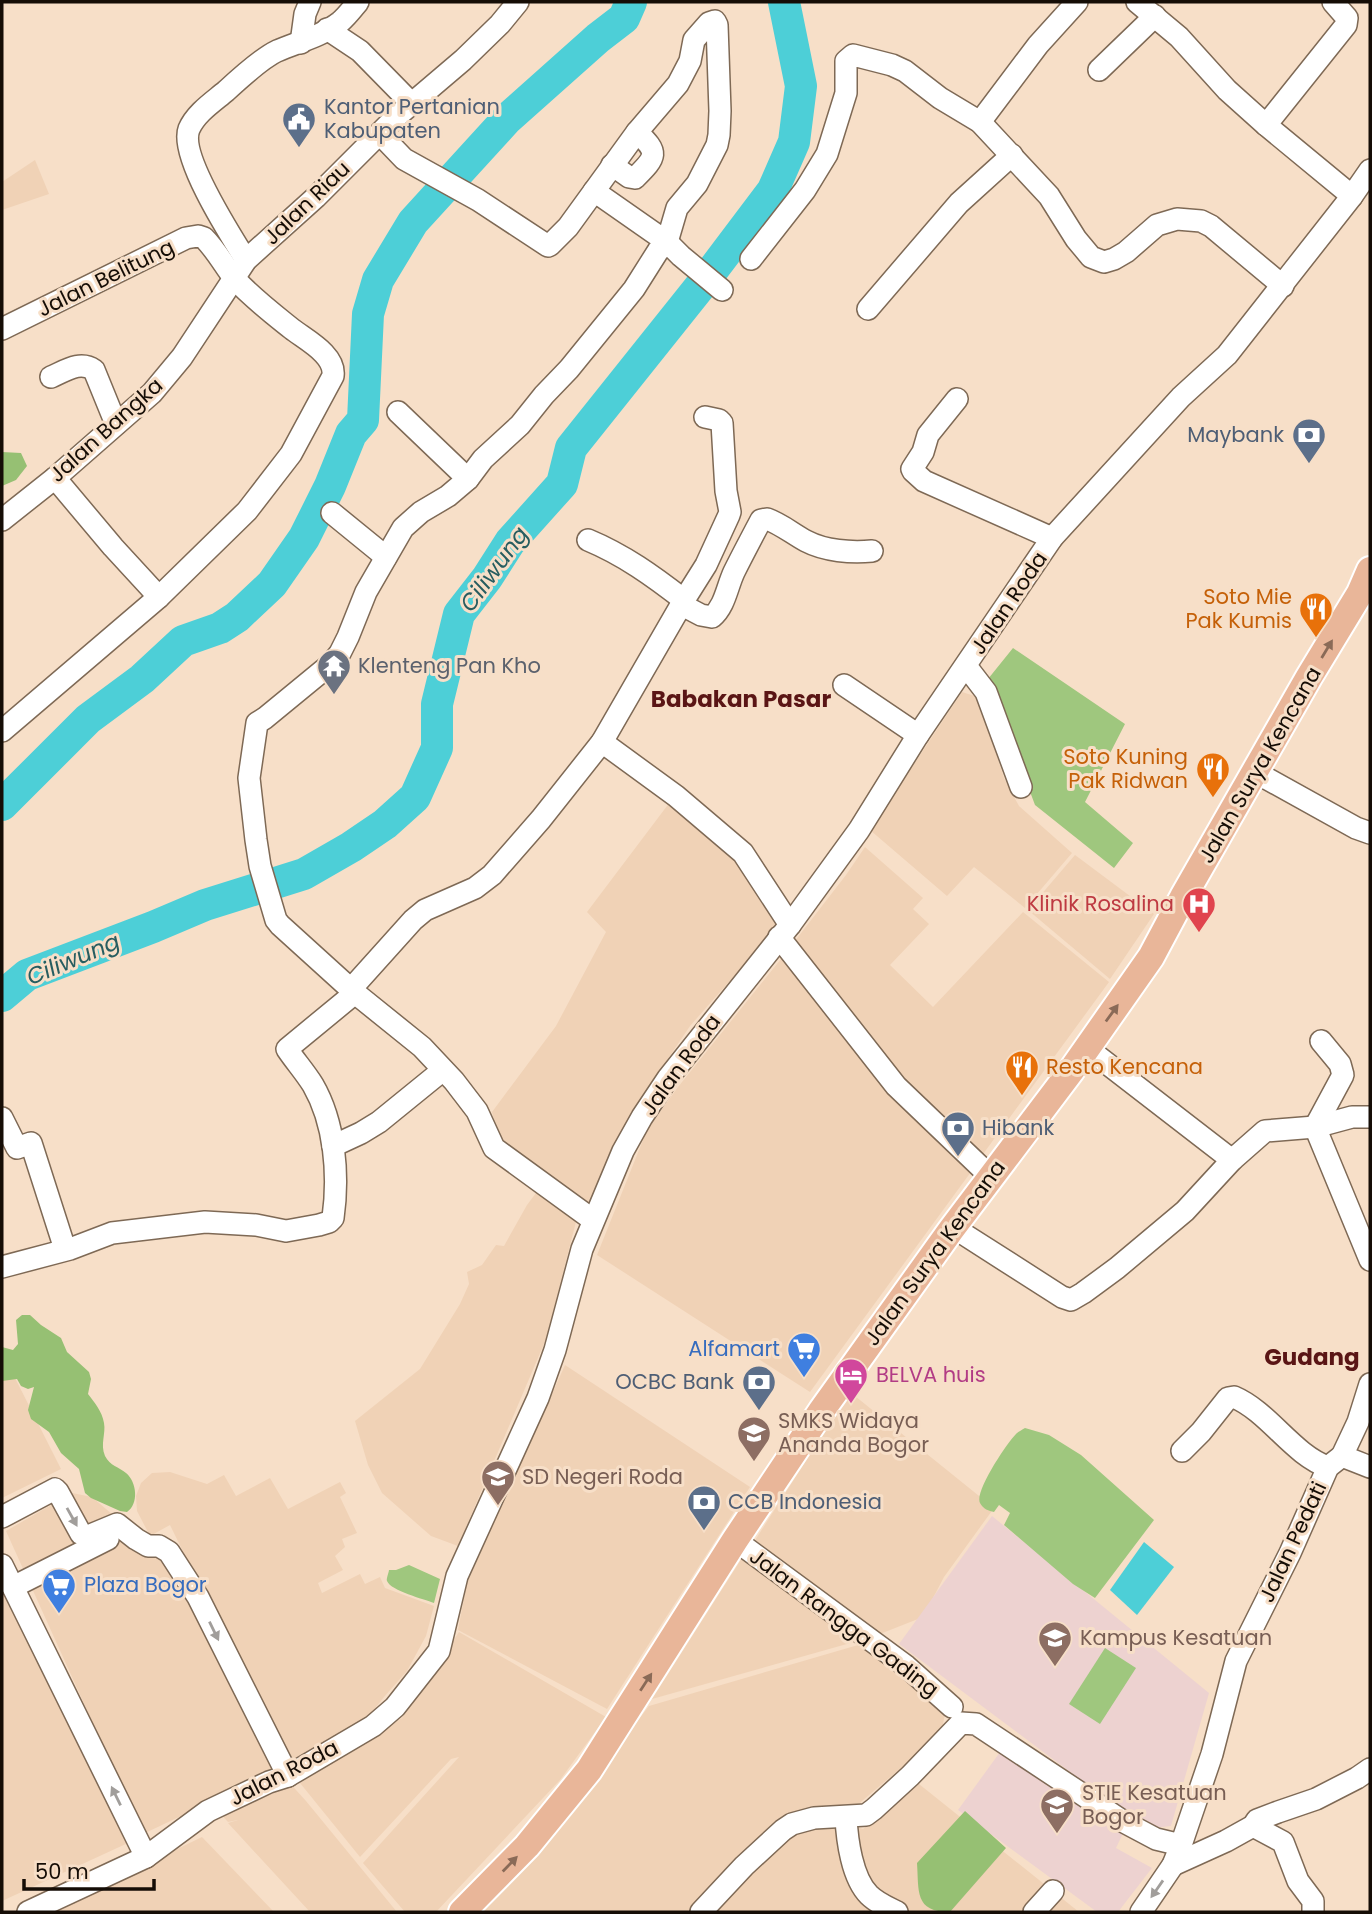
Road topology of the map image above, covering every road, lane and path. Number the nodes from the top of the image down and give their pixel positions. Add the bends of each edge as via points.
1 (310, 2) edge
2 (358, 2) edge
3 (518, 2) edge
4 (1077, 2) edge
5 (1138, 2) edge
6 (1333, 2) edge
7 (1155, 16) junction
8 (327, 29) junction
9 (301, 43) junction
10 (1098, 70) dead end
11 (412, 104) junction
12 (980, 122) junction
13 (1266, 125) junction
14 (380, 134) junction
15 (1012, 155) junction
16 (1370, 170) edge
17 (594, 191) junction
18 (1352, 196) junction
19 (674, 249) junction
20 (751, 259) dead end
21 (246, 260) junction
22 (235, 278) junction
23 (1283, 286) junction
24 (722, 290) dead end
25 (868, 309) dead end
26 (2, 330) edge
27 (51, 377) dead end
28 (957, 399) dead end
29 (398, 412) dead end
30 (705, 418) dead end
31 (116, 424) junction
32 (55, 478) junction
33 (468, 479) junction
34 (332, 513) dead end
35 (2, 520) edge
36 (1052, 538) junction
37 (588, 540) dead end
38 (872, 551) dead end
39 (386, 557) junction
40 (1370, 570) edge
41 (159, 597) junction
42 (683, 603) junction
43 (966, 666) junction
44 (844, 685) dead end
45 (2, 732) edge
46 (918, 735) junction
47 (602, 742) junction
48 (1255, 772) junction
49 (1021, 788) dead end
50 (1370, 833) edge
51 (785, 931) junction
52 (353, 991) junction
53 (1321, 1041) dead end
54 (1087, 1048) junction
55 (443, 1070) junction
56 (1370, 1117) edge
57 (2, 1118) edge
58 (1315, 1127) junction
59 (333, 1146) junction
60 (10, 1153) edge
61 (1232, 1160) junction
62 (991, 1177) junction
63 (593, 1220) junction
64 (951, 1230) junction
65 (65, 1250) junction
66 (1370, 1260) edge
67 (2, 1267) edge
68 (1370, 1384) edge
69 (1182, 1451) dead end
70 (1335, 1462) junction
71 (1370, 1467) edge
72 (2, 1517) edge
73 (125, 1530) junction
74 (735, 1540) junction
75 (2, 1565) edge
76 (13, 1587) junction
77 (957, 1715) junction
78 (1370, 1769) edge
79 (288, 1776) junction
80 (846, 1817) junction
81 (1253, 1826) junction
82 (1181, 1845) junction
83 (146, 1857) junction
84 (1173, 1865) junction
85 (1053, 1891) dead end
86 (28, 1912) edge
87 (462, 1912) edge
88 (701, 1912) edge
89 (897, 1912) edge
90 (1034, 1912) edge
91 (1140, 1912) edge
92 (1313, 1912) edge

1 - 9 street
2 - 8 street
3 - 11 street, Jalan Riau
4 - 12 street
5 - 7 street
6 - 13 street via 1348,18 1346,25
7 - 10 street
7 - 13 street
8 - 9 street
8 - 11 street via 360,51
9 - 21 street via 275,52 235,83 197,116 188,132 201,180
11 - 14 street, Jalan Riau
12 - 15 street
12 - 20 street via 905,71 853,55 846,61 846,93 827,154
13 - 18 street
14 - 17 street via 404,159 549,246
14 - 21 street, Jalan Riau
15 - 23 street via 1049,196 1091,257 1104,262 1114,259 1157,225 1188,219 1211,226
15 - 25 street via 959,203
16 - 18 street, Jalan Roda
17 - 19 street
17 - 19 street via 678,84 694,40 715,21 719,135 697,184 677,208
18 - 23 street, Jalan Roda
19 - 24 street
19 - 33 street via 658,251 634,289 569,369
21 - 22 street, Jalan Bangka
22 - 26 street, Jalan Belitung via 204,238 186,238
22 - 31 street, Jalan Bangka via 152,393
22 - 41 street via 331,361 333,376 291,454 262,492
23 - 36 street, Jalan Roda via 1227,355 1181,397
27 - 31 street via 79,365 94,370
28 - 36 street via 928,435 913,471 924,481
29 - 33 street
30 - 42 street via 722,423 730,512
31 - 32 street, Jalan Bangka
32 - 35 street, Jalan Bangka
32 - 41 street
33 - 39 street via 402,528
34 - 39 street
36 - 43 street, Jalan Roda
37 - 42 street via 647,571
38 - 42 street via 828,549 774,521 761,520 719,611 712,617 701,615
39 - 52 street via 340,653 257,723 249,778 260,866 280,925
48 -> 40 main road, Jalan Surya Kencana
41 - 45 street
42 - 47 street
43 - 46 street, Jalan Roda
43 - 49 street via 986,692
44 - 46 street
46 - 51 street, Jalan Roda via 859,830
47 - 51 street via 743,853
47 - 52 street via 492,876 413,920
48 - 50 street
54 -> 48 main road, Jalan Surya Kencana via 1152,957
51 - 62 street via 896,1086
51 - 63 street, Jalan Roda via 642,1117
52 - 55 street
52 - 59 street via 287,1049 321,1102
53 - 58 street via 1343,1075
54 - 61 street
54 - 62 main road, Jalan Surya Kencana
55 - 59 street via 379,1122
55 - 63 street via 468,1097 494,1148
56 - 58 street
57 - 60 street
58 - 61 street via 1265,1131
58 - 66 street
59 - 65 street via 333,1218 319,1226 286,1231 205,1222 112,1233
60 - 65 street via 30,1143
61 - 64 street via 1185,1211 1071,1300
62 - 64 main road, Jalan Surya Kencana
63 - 79 street, Jalan Roda via 538,1398 457,1576 439,1651 395,1707 373,1726
64 - 74 main road, Jalan Surya Kencana via 821,1410
65 - 67 street
68 - 70 street, Jalan Pedati via 1358,1422
69 - 70 street via 1231,1397 1264,1417 1316,1463
70 - 71 street
70 - 82 street, Jalan Pedati via 1236,1661 1212,1754
72 -> 73 street via 55,1489 81,1534 88,1536 117,1524
73 - 76 street
73 -> 79 street via 148,1546 169,1552 198,1597
74 - 77 street, Jalan Rangga Gading via 906,1666
87 -> 74 main road, Jalan Surya Kencana via 527,1846 589,1770
75 - 76 street
83 -> 76 street
77 - 80 street via 910,1776 866,1815
77 - 82 street, Jalan Rangga Gading via 1124,1822 1156,1839
78 - 81 street via 1316,1800 1257,1820
79 - 83 street, Jalan Roda via 208,1811
80 - 88 street via 792,1824
80 - 89 street via 847,1840 860,1881 867,1894
81 - 84 street
81 - 92 street via 1283,1842 1298,1881 1312,1900
82 - 84 street, Jalan Pedati
83 - 86 street, Jalan Roda
84 -> 91 street, Jalan Pedati
85 - 90 street

